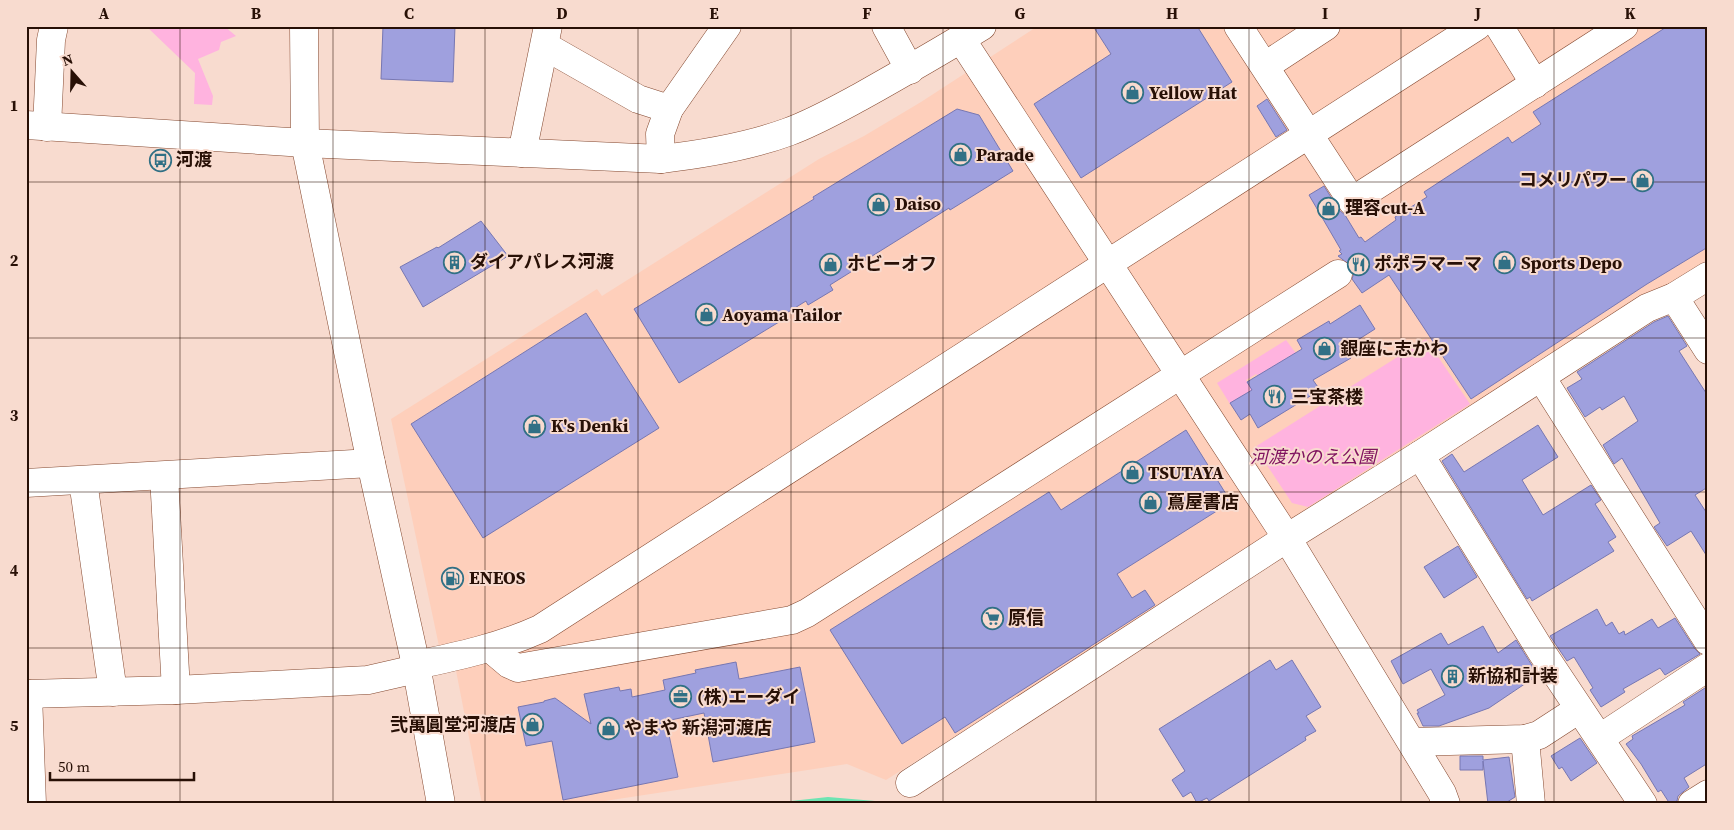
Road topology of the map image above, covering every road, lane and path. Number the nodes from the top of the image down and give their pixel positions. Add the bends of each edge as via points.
1 (54, 26) edge
2 (304, 26) edge
3 (727, 26) edge
4 (886, 26) edge
5 (1238, 26) edge
6 (1326, 26) edge
7 (1477, 26) edge
8 (1499, 26) edge
9 (1624, 26) edge
10 (971, 32) edge
11 (547, 36) edge
12 (1264, 66) junction
13 (910, 70) junction
14 (1535, 84) junction
15 (669, 110) junction
16 (37, 126) edge
17 (1309, 134) junction
18 (305, 143) junction
19 (522, 153) junction
20 (661, 159) junction
21 (1108, 263) junction
22 (1338, 274) dead end
23 (1708, 276) edge
24 (1674, 297) junction
25 (1708, 350) edge
26 (1180, 375) junction
27 (1541, 378) junction
28 (1420, 455) junction
29 (371, 463) junction
30 (164, 476) junction
31 (83, 481) junction
32 (26, 483) edge
33 (1287, 538) junction
34 (1708, 641) edge
35 (490, 648) junction
36 (416, 667) junction
37 (1708, 667) edge
38 (176, 690) junction
39 (112, 692) junction
40 (27, 694) edge
41 (1579, 709) junction
42 (1600, 738) junction
43 (1526, 739) junction
44 (1412, 742) junction
45 (910, 783) dead end
46 (1708, 794) edge
47 (32, 804) edge
48 (441, 804) edge
49 (1446, 804) edge
50 (1531, 804) edge
51 (1643, 804) edge
52 (1692, 804) edge

1 - 16 street
2 - 18 street
3 - 15 street
4 - 13 street
5 - 12 street
6 - 12 street
7 - 17 street
8 - 14 street
9 - 14 street
10 - 13 street
10 - 21 street
11 - 15 street via 638,99
11 - 19 street
12 - 17 street
13 - 20 street via 789,132 702,155
14 - 17 street via 1352,201
15 - 20 street via 660,134
16 - 18 street
17 - 21 street
18 - 19 street
18 - 29 street
19 - 20 street
21 - 26 street
21 - 35 street via 540,629
22 - 26 street
23 - 24 street
24 - 25 street
24 - 27 street via 1647,308
26 - 33 street
26 - 35 street via 792,620 518,668
27 - 28 street
27 - 34 street
28 - 33 street
28 - 41 street
29 - 30 street
29 - 36 street
30 - 31 street
30 - 38 street
31 - 32 street
31 - 39 street
33 - 44 street
33 - 45 street
35 - 36 street
36 - 38 street via 368,680
36 - 48 street
37 - 42 street
38 - 39 street
39 - 40 street
40 - 47 street
41 - 42 street
41 - 43 street via 1539,735
42 - 51 street
43 - 44 street
43 - 50 street
44 - 49 street
46 - 52 street

